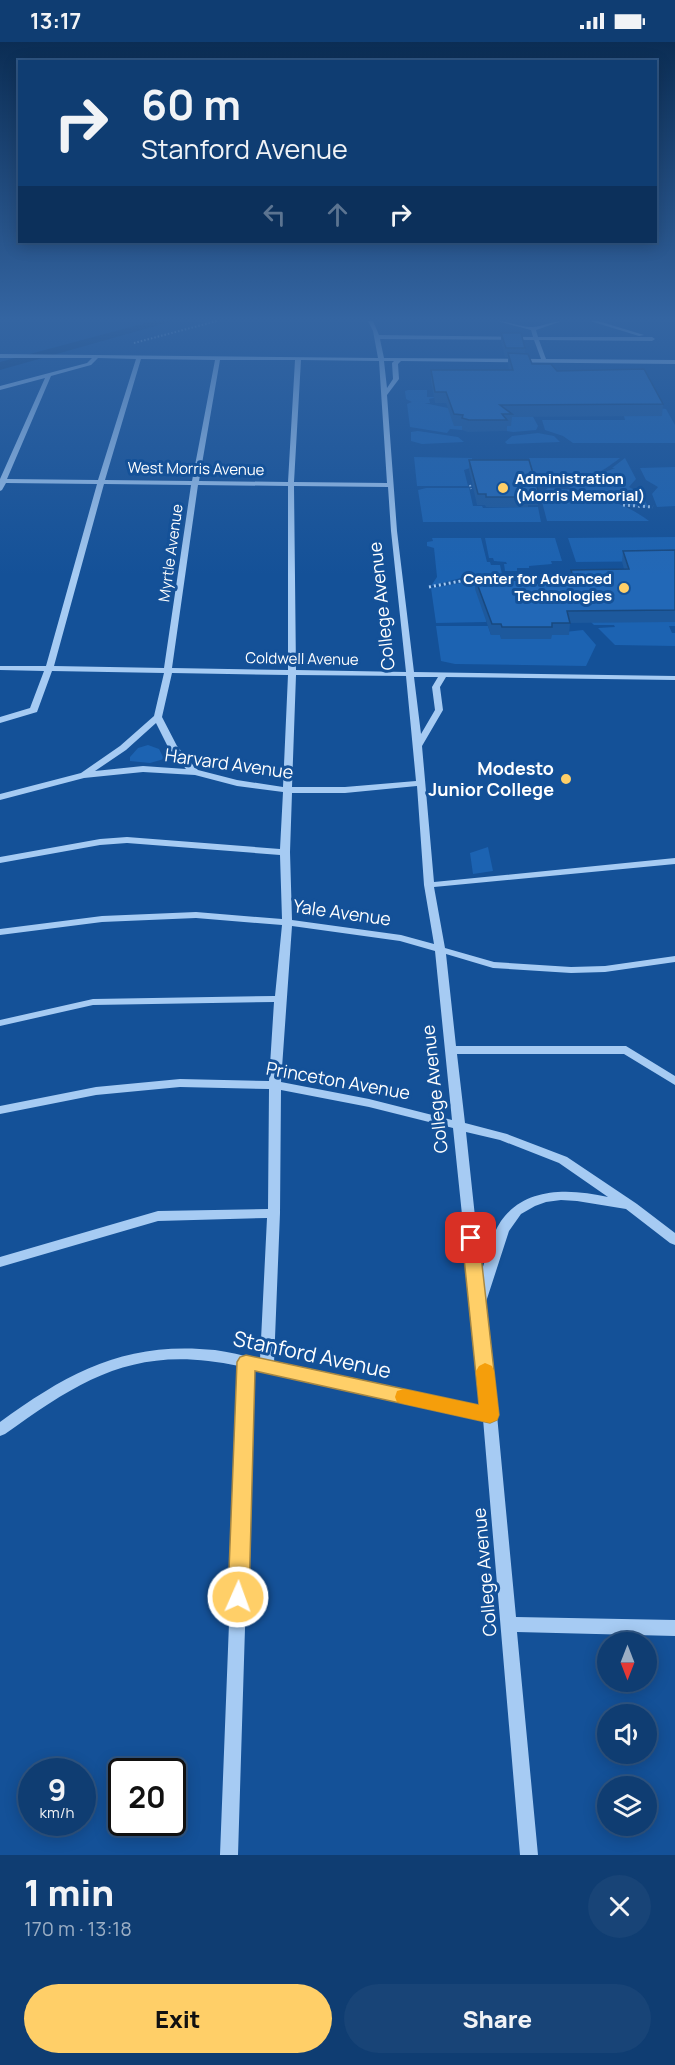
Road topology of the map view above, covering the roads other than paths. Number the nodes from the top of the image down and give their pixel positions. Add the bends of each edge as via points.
1 (36, 406) edge
2 (124, 406) edge
3 (209, 406) edge
4 (295, 406) edge
5 (385, 406) edge
6 (101, 482) junction
7 (195, 483) junction
8 (1, 484) edge
9 (291, 484) junction
10 (391, 485) junction
11 (0, 668) edge
12 (49, 669) junction
13 (168, 671) junction
14 (292, 672) junction
15 (410, 675) junction
16 (443, 675) junction
17 (675, 678) edge
18 (158, 717) junction
19 (0, 720) edge
20 (418, 746) junction
21 (195, 772) junction
22 (84, 775) junction
23 (420, 783) junction
24 (288, 790) junction
25 (0, 797) edge
26 (285, 852) junction
27 (0, 860) edge
28 (675, 861) edge
29 (429, 885) junction
30 (287, 922) junction
31 (0, 932) edge
32 (440, 950) junction
33 (675, 959) edge
34 (279, 999) junction
35 (0, 1023) edge
36 (451, 1050) junction
37 (675, 1081) edge
38 (275, 1086) junction
39 (0, 1110) edge
40 (458, 1124) junction
41 (632, 1207) junction
42 (274, 1213) junction
43 (675, 1240) edge
44 (0, 1262) edge
45 (478, 1306) junction
46 (246, 1362) junction
47 (267, 1367) junction
48 (490, 1415) junction
49 (0, 1430) edge
50 (509, 1624) junction
51 (675, 1628) edge
52 (229, 1855) edge
53 (529, 1855) edge

1 - 8 street
2 - 6 street
3 - 7 street, Myrtle Avenue
4 - 9 street
5 - 10 street, College Avenue
6 - 7 street, West Morris Avenue
6 - 8 street, West Morris Avenue
6 - 12 street
7 - 9 street, West Morris Avenue
7 - 13 street, Myrtle Avenue
9 - 10 street, West Morris Avenue
9 - 14 street
10 - 15 street, College Avenue
11 - 12 street, Coldwell Avenue
12 - 13 street, Coldwell Avenue
12 - 19 street via 34,710
13 - 14 street, Coldwell Avenue
13 - 18 street, Myrtle Avenue
14 - 15 street, Coldwell Avenue
14 - 24 street
15 - 16 street, Coldwell Avenue
15 - 20 street, College Avenue
16 - 17 street, Coldwell Avenue
16 - 20 street via 436,687 439,710
18 - 21 street via 170,744
18 - 22 street
20 - 23 street, College Avenue
21 - 22 street, Harvard Avenue via 143,769
21 - 24 street, Harvard Avenue
22 - 25 street, Harvard Avenue
23 - 24 street, Harvard Avenue via 345,790
23 - 29 street, College Avenue
24 - 26 street
26 - 27 street via 127,840
26 - 30 street
28 - 29 street
29 - 32 street, College Avenue
30 - 31 street, Yale Avenue via 185,916 102,919
30 - 32 street, Yale Avenue via 401,939
30 - 34 street
32 - 33 street, Yale Avenue via 494,965 571,970
32 - 36 street, College Avenue
34 - 35 street via 93,1002
34 - 38 street
36 - 37 street via 626,1050
36 - 40 street, College Avenue
38 - 39 street, Princeton Avenue via 180,1083 96,1091
38 - 40 street, Princeton Avenue
38 - 42 street
40 - 41 street, Princeton Avenue via 523,1143 563,1160
40 - 45 street, College Avenue
41 - 43 street, Princeton Avenue
41 - 45 street via 570,1194 547,1196 527,1205 505,1225
42 - 44 street via 158,1216
42 - 47 street
45 - 48 street, College Avenue
46 - 47 street, Stanford Avenue
46 - 49 street, Stanford Avenue via 190,1352 125,1359 74,1380
46 - 52 street
47 - 48 street, Stanford Avenue
48 - 50 street, College Avenue
50 - 51 street
50 - 53 street, College Avenue

